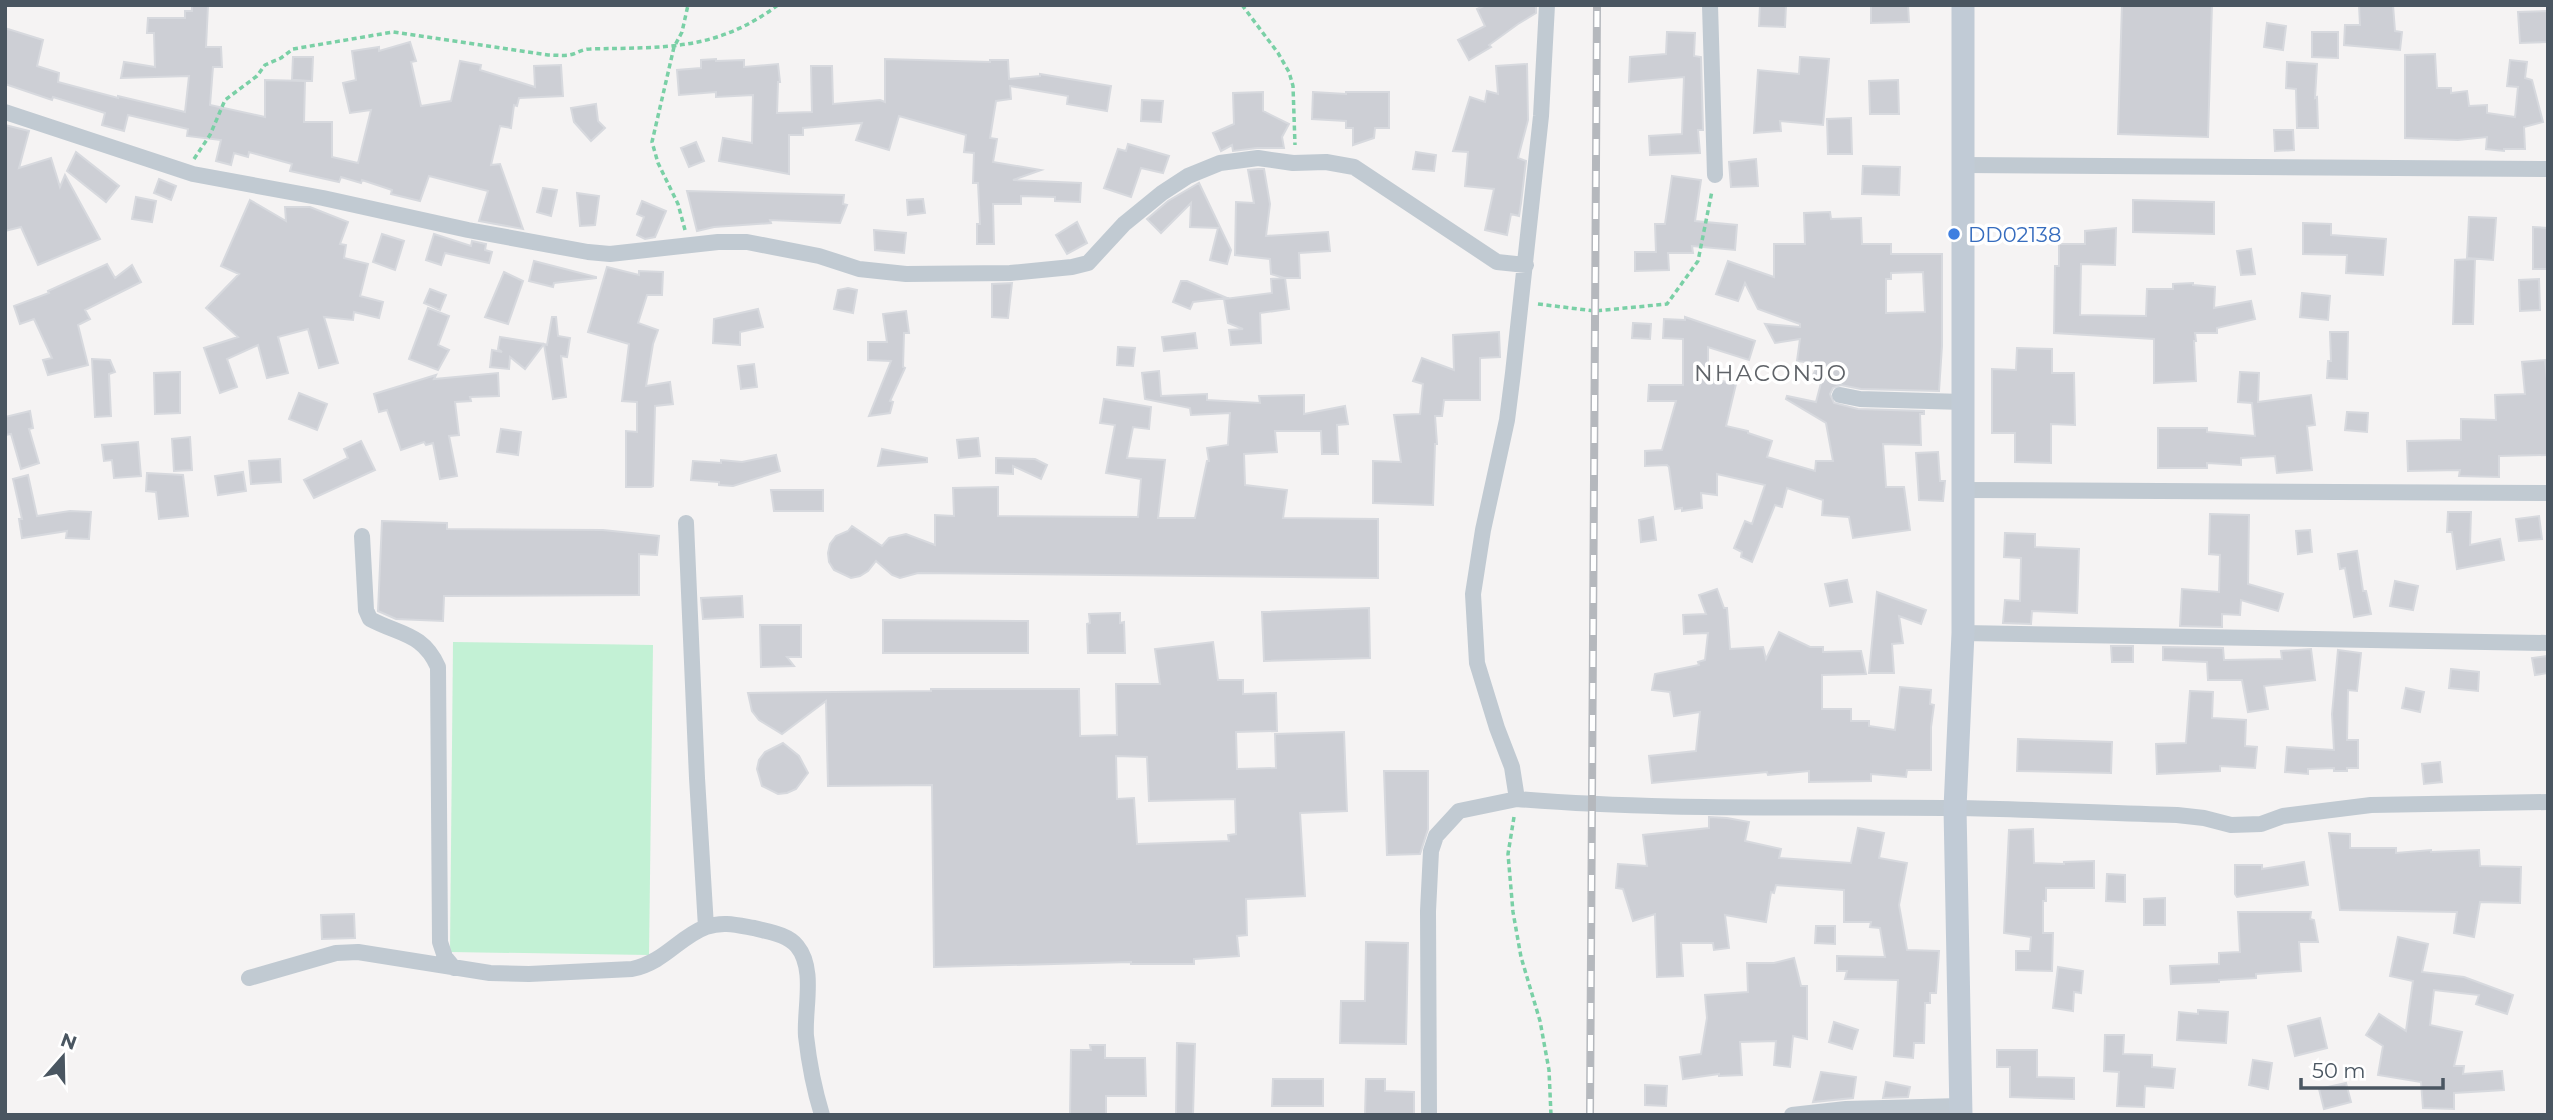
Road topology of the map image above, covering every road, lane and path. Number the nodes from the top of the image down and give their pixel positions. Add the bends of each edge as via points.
1 (688, 5) edge
2 (778, 5) edge
3 (1242, 5) edge
4 (1548, 5) edge
5 (1710, 5) edge
6 (1963, 5) edge
7 (674, 47) junction
8 (5, 112) edge
9 (1293, 163) junction
10 (1965, 165) junction
11 (2548, 169) edge
12 (185, 172) junction
13 (1715, 175) joint
14 (689, 246) junction
15 (1526, 265) junction
16 (1522, 302) junction
17 (1840, 395) dead end
18 (1963, 402) junction
19 (1962, 490) junction
20 (2548, 493) edge
21 (686, 523) dead end
22 (362, 536) dead end
23 (1963, 633) junction
24 (2548, 643) edge
25 (1517, 799) junction
26 (2548, 802) edge
27 (1955, 808) junction
28 (706, 927) junction
29 (454, 968) junction
30 (249, 978) dead end
31 (1960, 1110) edge
32 (822, 1115) edge
33 (1429, 1115) edge
34 (1551, 1115) edge
35 (1792, 1115) edge

1 - 7 path
2 - 7 path via 735,32
3 - 9 path via 1289,72 1296,137
4 - 15 street
5 - 13 street
6 - 10 main road
7 - 12 path via 586,49 571,55 548,55 393,32 293,49 265,65 225,100 210,135
7 - 14 path via 652,142 678,204
8 - 12 street
9 - 14 street via 1258,158 1233,161 1188,176 1124,224 1088,263 1072,267 906,274 859,269 747,242
9 - 15 street via 1354,167 1497,262
10 - 11 street
10 - 18 main road
12 - 14 street via 588,252
13 - 16 path via 1698,261 1667,304 1595,311
15 - 16 street
16 - 25 street via 1507,420 1473,594 1477,663 1512,767
17 - 18 street
18 - 19 main road
19 - 20 street
19 - 23 main road
21 - 28 street
22 - 29 street via 370,619 424,644 438,667 440,942
23 - 24 street
23 - 27 main road
25 - 27 street via 1594,805
25 - 33 street via 1460,811 1436,836 1431,851
25 - 34 path via 1508,854 1513,912 1540,1021
26 - 27 street via 2371,805 2231,825 2177,815
27 - 31 main road
28 - 29 street via 646,966 529,974
28 - 32 street via 728,922 788,937 799,948 807,968 806,1034
29 - 30 street via 358,952 336,953
31 - 35 street via 1846,1109

